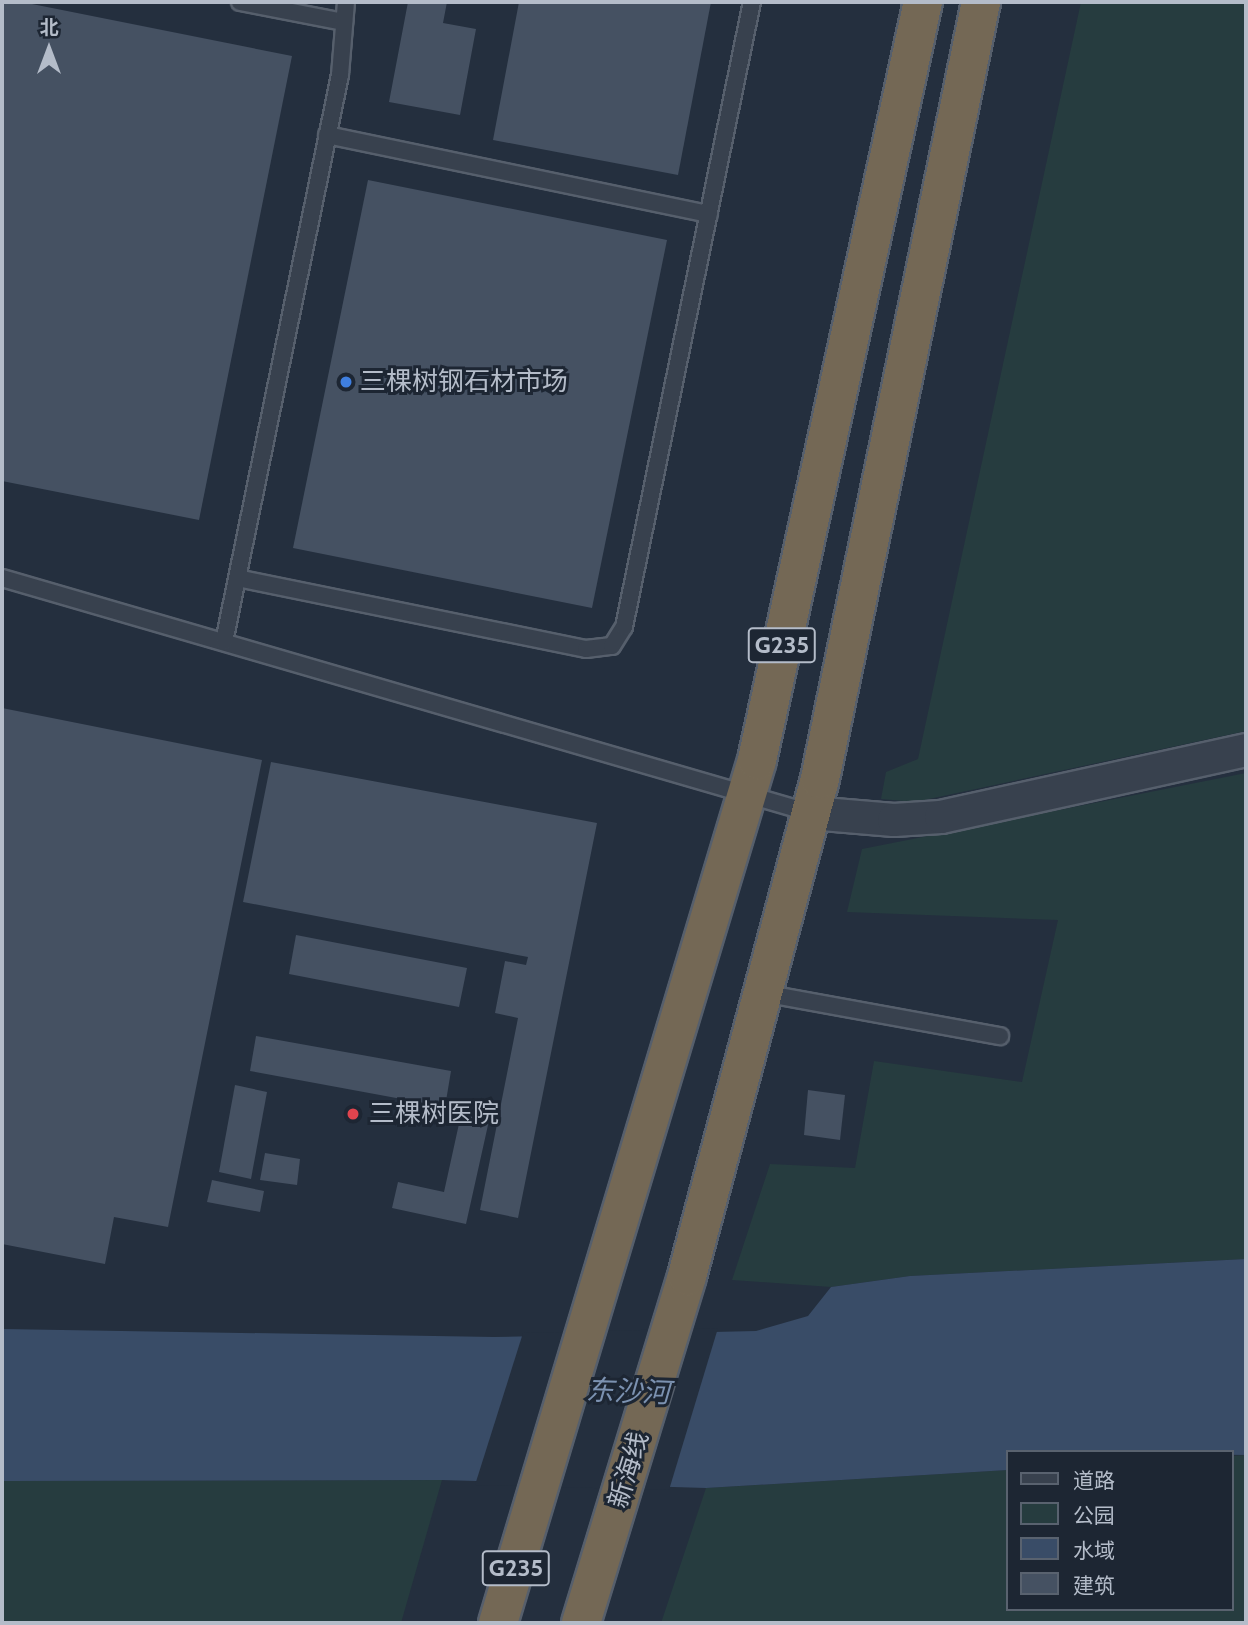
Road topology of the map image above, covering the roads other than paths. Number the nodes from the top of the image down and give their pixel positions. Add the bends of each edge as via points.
1 (240, 2) edge
2 (346, 2) edge
3 (752, 2) edge
4 (923, 2) edge
5 (981, 2) edge
6 (344, 22) junction
7 (327, 135) junction
8 (709, 214) junction
9 (237, 578) junction
10 (2, 579) edge
11 (224, 642) junction
12 (1246, 750) edge
13 (747, 794) junction
14 (811, 813) junction
15 (763, 993) junction
16 (1000, 1036) dead end
17 (498, 1623) edge
18 (581, 1623) edge

1 - 6 lane
2 - 6 lane
3 - 8 lane
4 - 13 highway, G235
5 - 14 highway, G235
6 - 7 lane
7 - 8 lane
7 - 9 lane
8 - 9 lane via 624,627 612,646 586,649
9 - 11 lane
10 - 11 lane
11 - 13 lane
12 - 14 street via 941,817 894,820
13 - 14 lane
13 - 17 highway, G235
14 - 15 highway, G235
15 - 16 lane
15 - 18 highway, 新海线 / G235 via 687,1276

